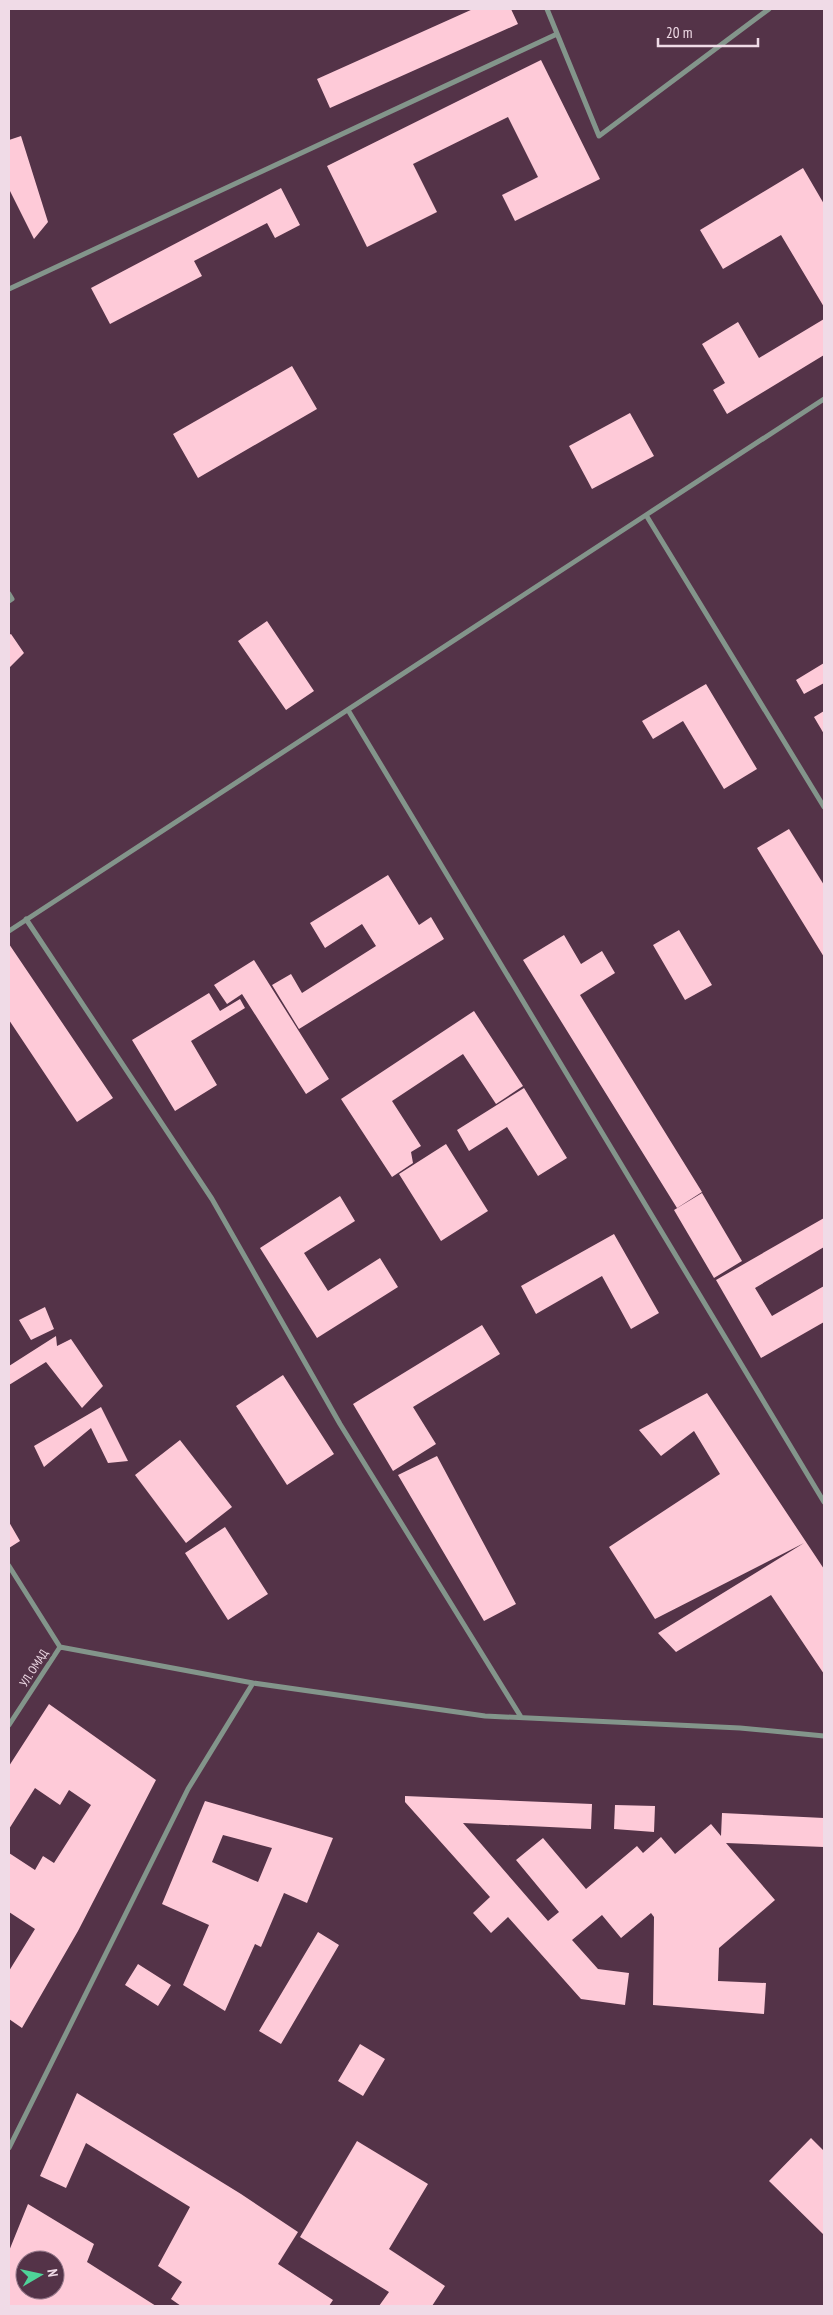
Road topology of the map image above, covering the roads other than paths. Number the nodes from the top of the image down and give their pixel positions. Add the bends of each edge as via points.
1 (547, 9) edge
2 (769, 9) edge
3 (557, 34) junction
4 (9, 289) edge
5 (824, 399) edge
6 (646, 515) junction
7 (9, 594) edge
8 (9, 601) edge
9 (348, 710) junction
10 (824, 807) edge
11 (26, 919) junction
12 (9, 931) edge
13 (824, 1502) edge
14 (9, 1566) edge
15 (60, 1647) junction
16 (253, 1683) junction
17 (521, 1717) junction
18 (9, 1725) edge
19 (824, 1736) edge
20 (9, 2148) edge

1 - 3 street
2 - 3 street via 600,136
3 - 4 street
5 - 6 street
6 - 9 street
6 - 10 street
7 - 8 street via 12,599
9 - 11 street
9 - 13 street
11 - 12 street
11 - 17 street via 212,1199 340,1424
14 - 15 street
15 - 16 street
15 - 18 street, УЛ. ОМАД
16 - 17 street via 486,1716
16 - 20 street via 188,1790
17 - 19 street via 740,1728

